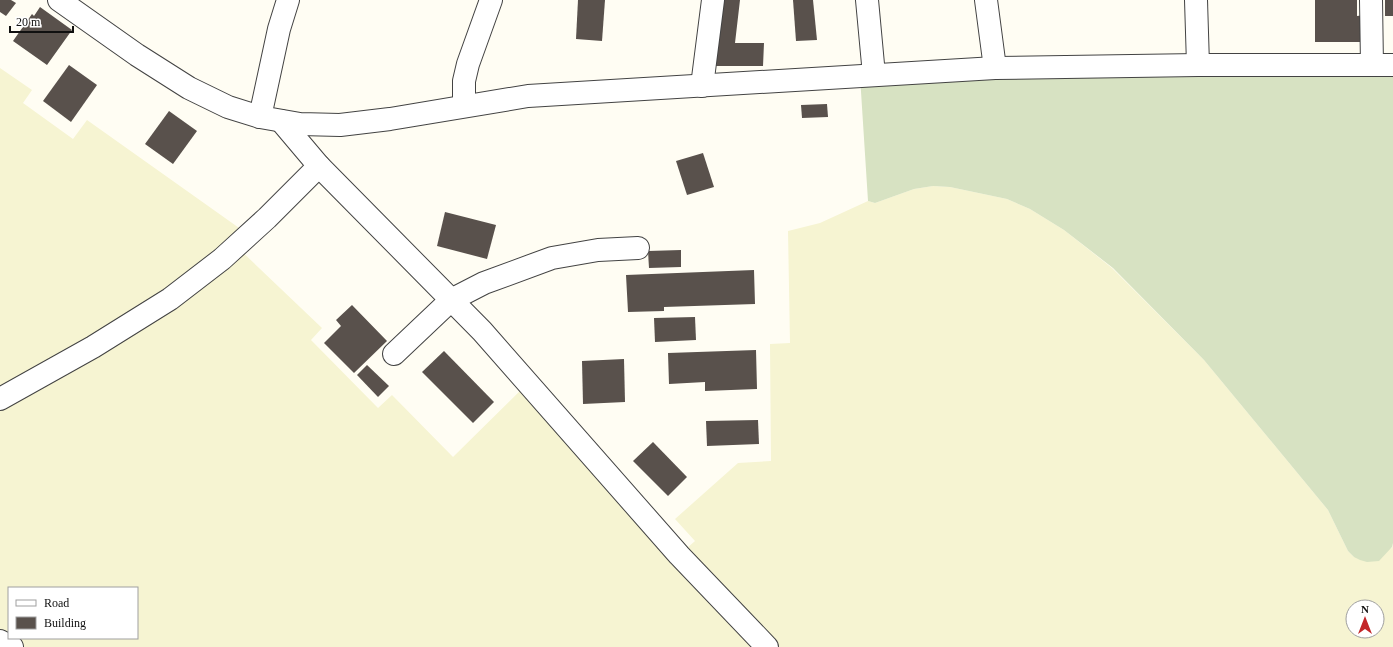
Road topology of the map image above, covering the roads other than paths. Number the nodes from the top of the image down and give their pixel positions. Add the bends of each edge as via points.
1 (288, 0) edge
2 (490, 0) edge
3 (713, 0) edge
4 (867, 0) edge
5 (986, 0) edge
6 (1196, 0) edge
7 (1372, 0) edge
8 (63, 1) edge
9 (1382, 65) edge
10 (1198, 66) junction
11 (995, 68) junction
12 (874, 75) junction
13 (702, 86) junction
14 (464, 106) junction
15 (260, 117) junction
16 (282, 121) junction
17 (319, 166) junction
18 (638, 248) dead end
19 (451, 300) junction
20 (394, 354) dead end
21 (0, 399) edge
22 (0, 641) edge
23 (12, 647) edge
24 (767, 647) edge

1 - 15 street via 279,29
2 - 14 street via 464,80
3 - 13 street
4 - 12 street
5 - 11 street
6 - 10 street
7 - 9 street
8 - 15 street via 137,55 188,88 228,107
9 - 10 street
10 - 11 street
11 - 12 street
12 - 13 street
13 - 14 street via 528,96
14 - 16 street via 340,125
15 - 16 street
16 - 17 street
17 - 19 street
17 - 21 street via 222,259 170,299 94,347
18 - 19 street via 598,250 552,258 484,283
19 - 20 street
19 - 24 street via 482,331 679,555
22 - 23 street

